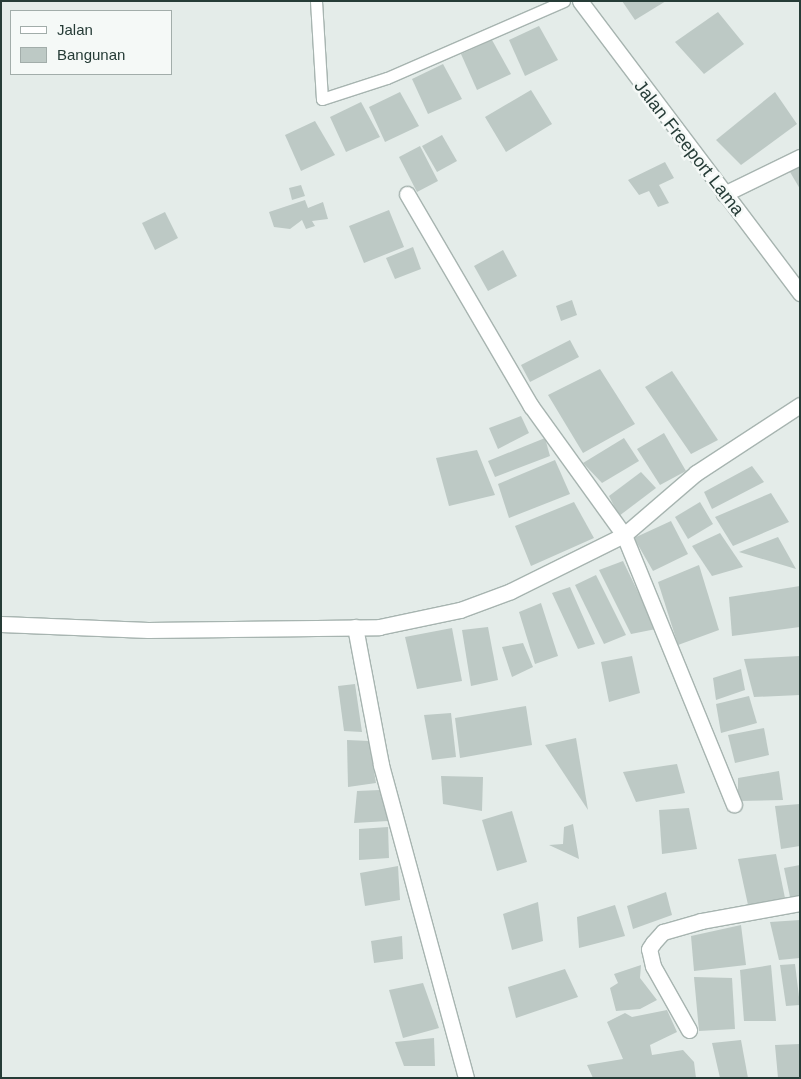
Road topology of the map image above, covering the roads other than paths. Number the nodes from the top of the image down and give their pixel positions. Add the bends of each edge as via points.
1 (316, 1) edge
2 (564, 1) edge
3 (580, 1) edge
4 (800, 157) edge
5 (407, 194) dead end
6 (724, 194) junction
7 (800, 293) edge
8 (800, 405) edge
9 (624, 535) junction
10 (1, 624) edge
11 (355, 627) junction
12 (734, 804) dead end
13 (800, 903) edge
14 (689, 1030) dead end
15 (466, 1078) edge

1 - 2 lane via 322,99 386,78
3 - 6 street, Jalan Freeport Lama
4 - 6 street
5 - 9 street via 531,406
6 - 7 street, Jalan Freeport Lama
8 - 9 street via 696,473
9 - 11 street via 511,591 412,622
9 - 12 street
10 - 11 street via 148,630
11 - 15 street via 381,765
13 - 14 street via 701,921 663,932 653,943 649,949 653,966

